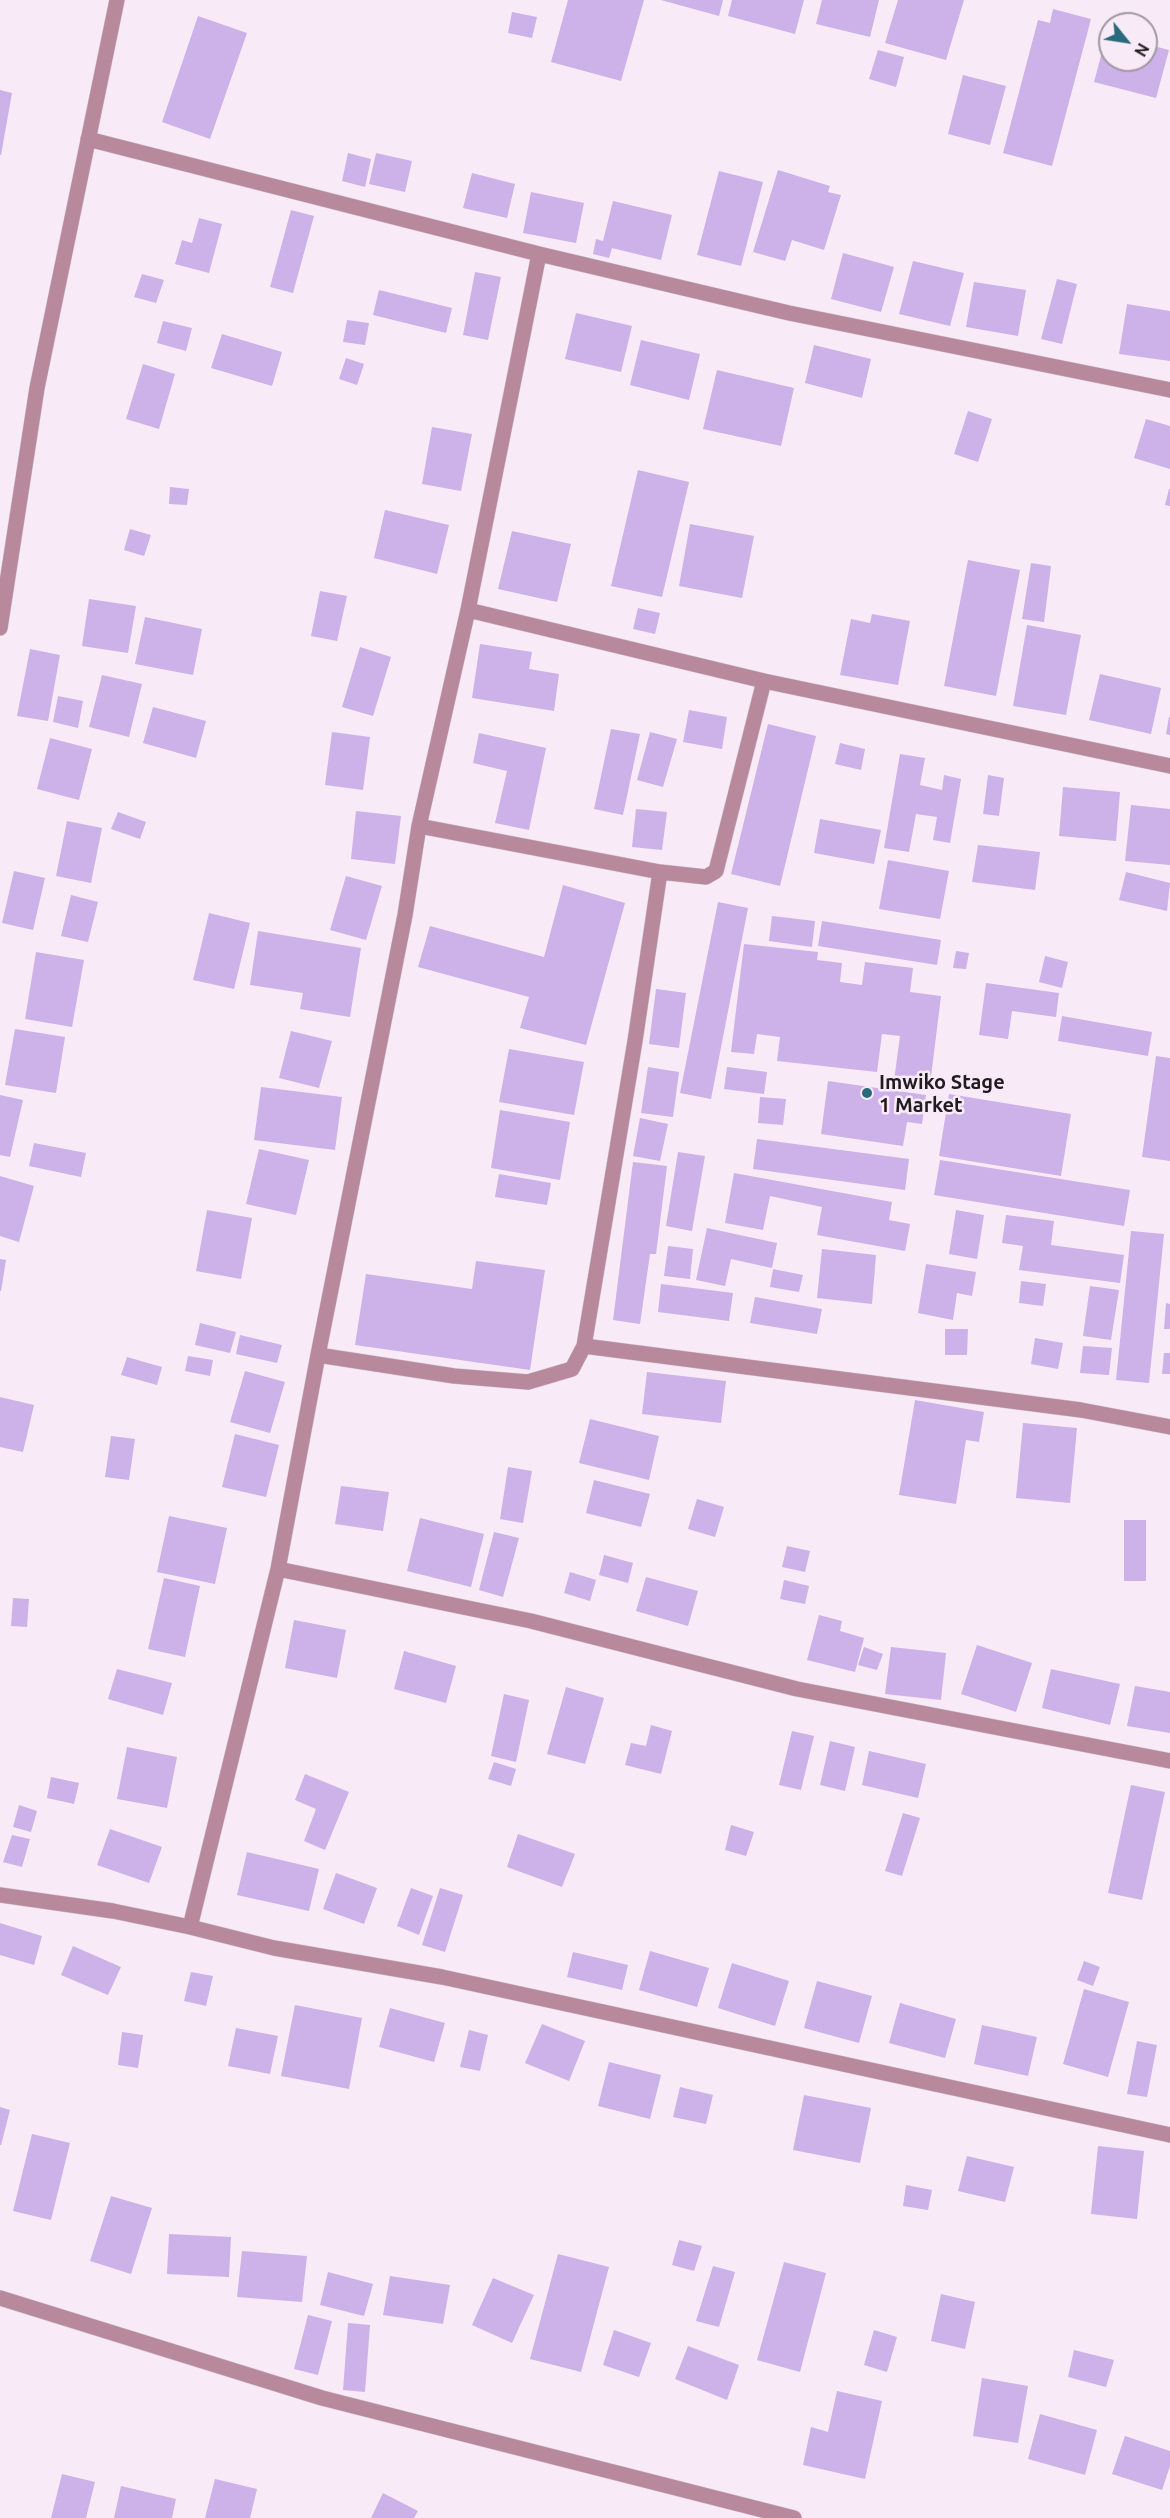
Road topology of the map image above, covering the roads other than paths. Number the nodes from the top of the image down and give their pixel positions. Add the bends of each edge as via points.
1 (117, 0) edge
2 (88, 139) junction
3 (539, 254) junction
4 (1170, 390) edge
5 (468, 610) junction
6 (0, 628) edge
7 (765, 681) junction
8 (1170, 766) edge
9 (419, 826) junction
10 (660, 872) junction
11 (584, 1346) junction
12 (318, 1355) junction
13 (1170, 1427) edge
14 (278, 1569) junction
15 (1170, 1761) edge
16 (0, 1895) edge
17 (190, 1927) junction
18 (1170, 2135) edge
19 (0, 2298) edge
20 (794, 2518) edge

1 - 2 street
2 - 3 street
2 - 6 street via 37,388
3 - 4 street via 789,313
3 - 5 street
5 - 7 street
5 - 9 street
7 - 8 street
7 - 10 street via 716,871 706,878
9 - 10 street
9 - 12 street
10 - 11 street
11 - 12 street via 572,1369 528,1382 454,1376
11 - 13 street via 1081,1410
12 - 14 street
14 - 15 street via 531,1621 797,1689
14 - 17 street
16 - 17 street
17 - 18 street via 273,1948 442,1977
19 - 20 street via 322,2398

